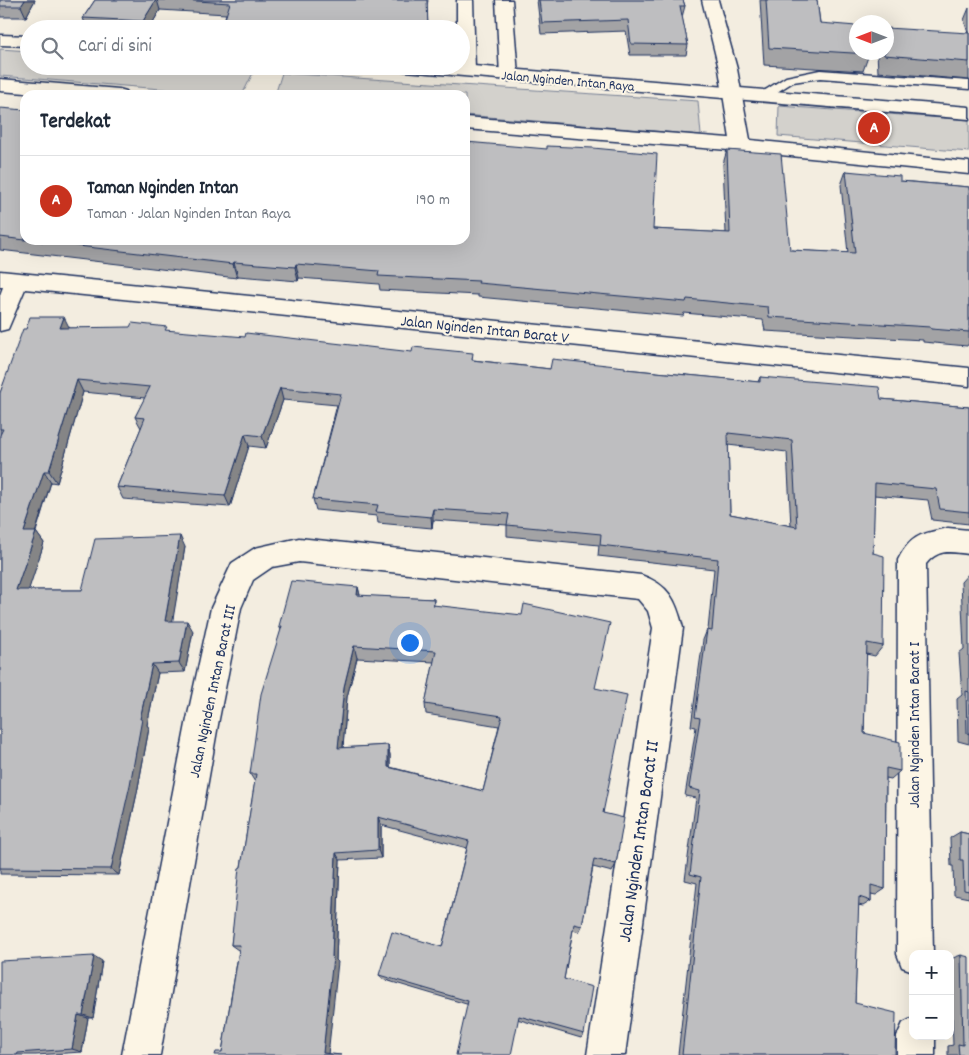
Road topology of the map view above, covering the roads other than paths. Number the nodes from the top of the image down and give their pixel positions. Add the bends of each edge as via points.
1 (465, 0) edge
2 (504, 0) edge
3 (710, 0) edge
4 (465, 20) edge
5 (0, 40) edge
6 (20, 41) edge
7 (470, 70) edge
8 (509, 75) junction
9 (0, 85) edge
10 (969, 85) edge
11 (60, 90) edge
12 (732, 94) junction
13 (762, 96) junction
14 (969, 113) edge
15 (470, 123) edge
16 (742, 145) junction
17 (969, 168) edge
18 (8, 280) edge
19 (0, 323) edge
20 (969, 377) edge
21 (969, 542) edge
22 (668, 628) joint
23 (915, 950) edge
24 (916, 1040) edge
25 (141, 1055) edge
26 (606, 1055) edge
27 (916, 1055) edge

1 - 4 street
2 - 8 street
3 - 12 street
5 - 6 street
7 - 8 street, Jalan Nginden Intan Raya
8 - 12 street, Jalan Nginden Intan Raya
9 - 11 street
10 - 13 lane via 820,74 790,79
12 - 13 street, Jalan Nginden Intan Raya
12 - 16 street
13 - 14 street, Jalan Nginden Intan Raya
15 - 16 street
16 - 17 street
18 - 19 street
18 - 20 street, Jalan Nginden Intan Barat V
21 - 23 street, Jalan Nginden Intan Barat I via 948,540 925,545 912,560
22 - 25 street, Jalan Nginden Intan Barat III via 664,610 656,596 641,587 299,550 264,556 242,572 226,608 220,636
22 - 26 street, Jalan Nginden Intan Barat II
24 - 27 street

